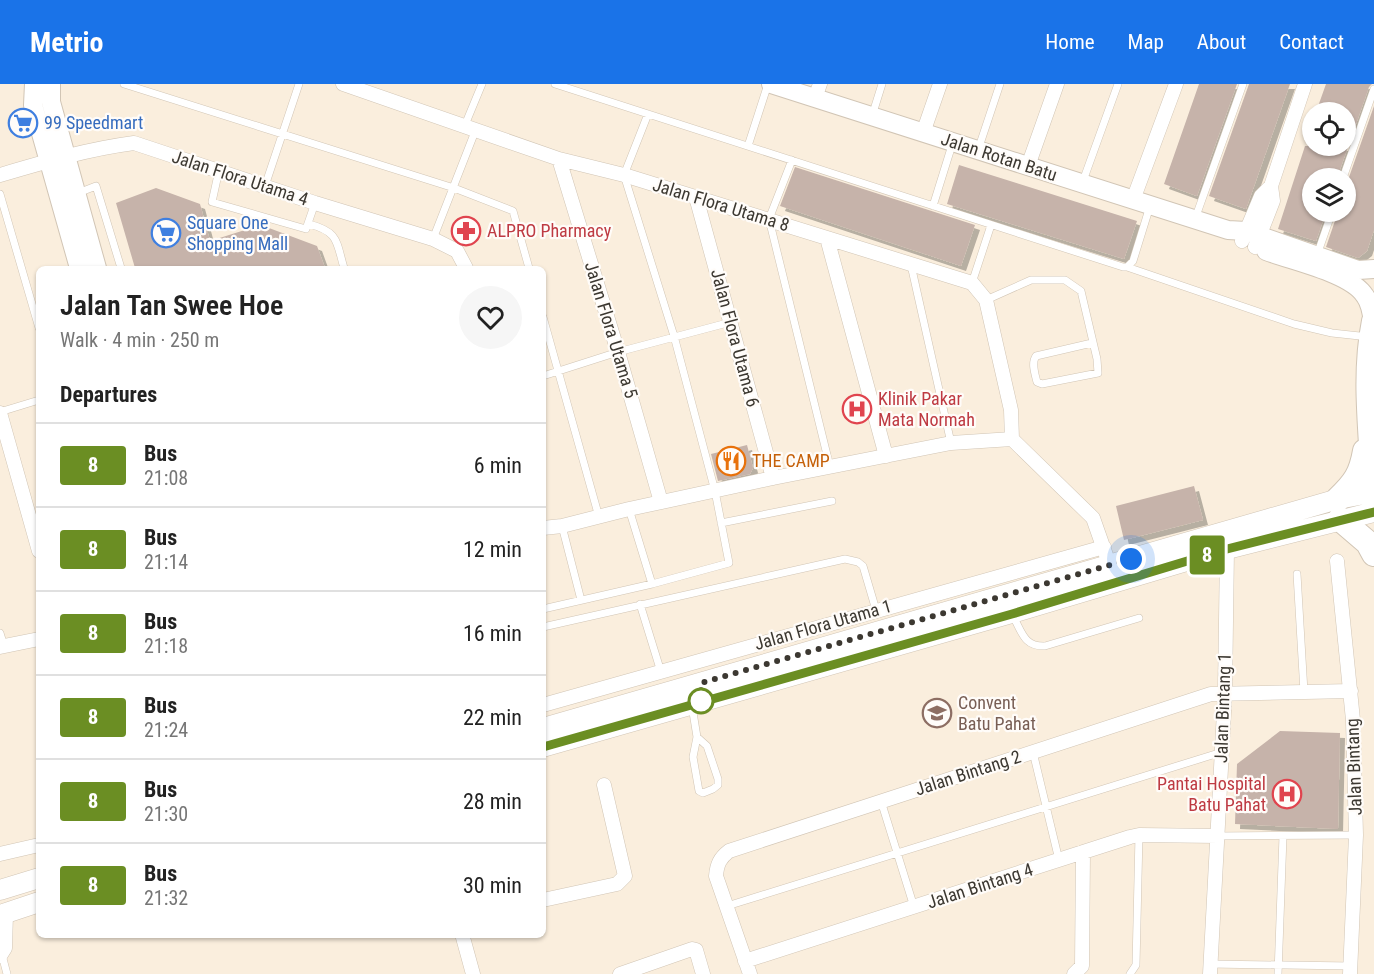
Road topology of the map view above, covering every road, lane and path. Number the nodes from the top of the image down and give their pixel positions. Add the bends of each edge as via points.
1 (34, 84) edge
2 (51, 84) edge
3 (124, 84) edge
4 (299, 84) edge
5 (343, 84) edge
6 (482, 84) edge
7 (555, 84) edge
8 (770, 84) edge
9 (882, 84) edge
10 (940, 84) edge
11 (1000, 84) edge
12 (1057, 84) edge
13 (1118, 84) edge
14 (1176, 84) edge
15 (1243, 84) edge
16 (1305, 84) edge
17 (1374, 89) edge
18 (818, 91) edge
19 (648, 114) junction
20 (872, 116) junction
21 (470, 127) junction
22 (923, 133) junction
23 (282, 134) junction
24 (953, 142) junction
25 (748, 146) junction
26 (978, 150) junction
27 (56, 159) junction
28 (559, 159) junction
29 (792, 160) junction
30 (1028, 166) junction
31 (1346, 168) edge
32 (219, 170) junction
33 (0, 175) edge
34 (624, 175) junction
35 (1082, 183) junction
36 (265, 186) junction
37 (453, 188) junction
38 (0, 194) edge
39 (75, 194) junction
40 (696, 197) junction
41 (315, 203) junction
42 (1142, 203) junction
43 (933, 206) junction
44 (769, 219) junction
45 (1195, 219) junction
46 (1329, 222) edge
47 (309, 224) junction
48 (991, 225) junction
49 (1246, 237) junction
50 (827, 238) junction
51 (433, 239) junction
52 (1317, 255) junction
53 (1374, 258) edge
54 (911, 265) junction
55 (79, 266) edge
56 (96, 266) edge
57 (120, 266) edge
58 (343, 266) edge
59 (465, 266) edge
60 (528, 266) edge
61 (1127, 267) junction
62 (1366, 269) edge
63 (972, 283) junction
64 (986, 300) junction
65 (36, 318) edge
66 (730, 322) junction
67 (546, 327) edge
68 (1373, 327) edge
69 (674, 336) junction
70 (1092, 343) junction
71 (618, 352) junction
72 (559, 372) junction
73 (546, 375) edge
74 (36, 401) edge
75 (0, 412) edge
76 (1369, 432) junction
77 (1012, 439) junction
78 (951, 443) junction
79 (886, 456) junction
80 (830, 467) junction
81 (773, 478) junction
82 (715, 491) junction
83 (1374, 492) edge
84 (832, 501) dead end
85 (661, 502) junction
86 (1374, 503) edge
87 (629, 509) junction
88 (1339, 509) junction
89 (1374, 512) edge
90 (600, 517) junction
91 (721, 523) junction
92 (562, 526) junction
93 (546, 528) edge
94 (36, 540) edge
95 (1227, 549) junction
96 (1374, 554) edge
97 (1106, 556) junction
98 (1337, 561) dead end
99 (1297, 574) dead end
100 (652, 584) junction
101 (581, 600) junction
102 (640, 604) junction
103 (546, 608) edge
104 (876, 610) junction
105 (1012, 614) junction
106 (1139, 618) dead end
107 (546, 626) edge
108 (36, 639) edge
109 (1, 642) edge
110 (662, 672) junction
111 (1351, 691) junction
112 (1304, 692) junction
113 (1225, 693) junction
114 (546, 704) edge
115 (691, 704) junction
116 (546, 728) edge
117 (697, 737) junction
118 (546, 746) edge
119 (1033, 752) junction
120 (1222, 752) junction
121 (603, 785) dead end
122 (881, 801) junction
123 (1046, 806) junction
124 (1139, 835) junction
125 (1218, 836) junction
126 (1283, 836) junction
127 (1356, 836) junction
128 (36, 846) edge
129 (1083, 852) junction
130 (0, 854) edge
131 (897, 854) junction
132 (1059, 860) junction
133 (36, 879) edge
134 (0, 890) edge
135 (546, 897) edge
136 (36, 903) edge
137 (727, 906) junction
138 (914, 907) junction
139 (3, 914) edge
140 (463, 938) edge
141 (1, 955) edge
142 (748, 968) edge
143 (1210, 969) edge
144 (1278, 970) edge
145 (1351, 970) edge
146 (1079, 973) edge
147 (7, 974) edge
148 (472, 974) edge
149 (620, 974) edge
150 (703, 974) edge
151 (1130, 974) edge

1 - 27 street via 33,105
2 - 27 street
3 - 23 lane
4 - 23 lane
5 - 21 street, Jalan Flora Utama 8
6 - 21 lane
7 - 19 lane
8 - 18 street, Jalan Rotan Batu
8 - 25 lane
9 - 20 lane
10 - 22 street
11 - 26 lane
12 - 30 street
13 - 35 lane
14 - 42 street
15 - 45 lane
16 - 49 street via 1271,186 1260,196
17 - 31 lane
18 - 20 street, Jalan Rotan Batu
19 - 25 lane
19 - 34 lane
20 - 22 street, Jalan Rotan Batu
21 - 28 street, Jalan Flora Utama 8
21 - 37 lane
22 - 24 street, Jalan Rotan Batu
23 - 36 lane
23 - 37 lane
24 - 26 street, Jalan Rotan Batu
24 - 43 lane
25 - 29 lane
26 - 30 street, Jalan Rotan Batu
27 - 32 street, Jalan Flora Utama 4 via 134,143
27 - 33 street, Jalan Flora Utama 4
27 - 39 street
27 - 55 street
28 - 34 street, Jalan Flora Utama 8
28 - 71 street, Jalan Flora Utama 5
29 - 43 lane
29 - 44 lane
30 - 35 street, Jalan Rotan Batu
32 - 36 street, Jalan Flora Utama 4
32 - 47 lane via 212,202 306,229
34 - 40 street, Jalan Flora Utama 8
34 - 69 lane
35 - 42 street, Jalan Rotan Batu
36 - 41 street, Jalan Flora Utama 4
37 - 51 lane
37 - 60 lane via 513,211
38 - 65 lane
39 - 56 street
39 - 57 lane via 96,186
40 - 44 street, Jalan Flora Utama 8
40 - 66 street, Jalan Flora Utama 6
41 - 47 lane
41 - 51 street, Jalan Flora Utama 4
42 - 45 street, Jalan Rotan Batu
42 - 61 lane via 1133,261
43 - 48 lane
44 - 50 street, Jalan Flora Utama 8
44 - 80 lane
45 - 49 street, Jalan Rotan Batu
46 - 52 lane
47 - 58 lane via 334,236
48 - 61 lane
48 - 63 lane
49 - 52 street, Jalan Rotan Batu
49 - 68 street, Jalan Rotan Batu via 1348,280 1365,295
50 - 54 street, Jalan Flora Utama 8
50 - 79 street
51 - 59 street, Jalan Flora Utama 4 via 457,251
52 - 62 street, Jalan Rotan Batu
53 - 62 street
54 - 63 street, Jalan Flora Utama 8
54 - 78 lane
61 - 68 lane via 1294,324 1332,333
63 - 64 street
64 - 70 lane via 1031,280 1065,280 1081,291
64 - 77 street via 1011,410
66 - 69 lane
66 - 81 street, Jalan Flora Utama 6
67 - 72 lane
68 - 76 highway
69 - 71 lane
69 - 82 lane
70 - 70 lane via 1099,369 1096,375 1037,382 1033,363 1036,356
71 - 72 lane
71 - 85 street, Jalan Flora Utama 5
72 - 73 lane
72 - 90 lane
74 - 75 lane
75 - 94 street
76 - 83 highway
76 - 88 highway via 1361,471
77 - 78 street
77 - 97 street via 1093,518
78 - 79 street
79 - 80 street
80 - 81 street
81 - 82 street
82 - 85 street
82 - 91 lane
83 - 86 highway
83 - 88 main road
84 - 91 lane
85 - 87 street
87 - 90 street
87 - 100 lane
88 - 89 main road
88 - 95 main road
88 - 96 highway
88 - 97 main road
90 - 92 street
91 - 100 lane via 728,564
92 - 93 street
92 - 101 lane
95 - 105 main road
95 - 113 street, Jalan Bintang 1
97 - 104 street, Jalan Flora Utama 1
97 - 116 main road
98 - 111 street, Jalan Bintang
99 - 112 lane
100 - 101 lane
101 - 103 lane
102 - 104 lane via 845,559 863,566
102 - 107 lane
102 - 110 lane
104 - 110 street, Jalan Flora Utama 1
105 - 106 lane via 1027,642 1035,646
105 - 115 main road
108 - 109 street
110 - 114 street, Jalan Flora Utama 1
111 - 112 street, Jalan Bintang 2
111 - 127 street, Jalan Bintang
112 - 113 street, Jalan Bintang 2
113 - 119 street, Jalan Bintang 2 via 1211,694
113 - 120 street, Jalan Bintang 1
115 - 117 lane
115 - 118 main road
117 - 117 lane via 693,757 697,786 703,793 718,785 718,779 707,746
119 - 122 street, Jalan Bintang 2
119 - 123 lane
120 - 123 lane
120 - 125 street, Jalan Bintang 1
121 - 135 street via 625,876 617,884
122 - 131 lane
122 - 137 street, Jalan Bintang 2 via 729,851 717,865 716,876
123 - 131 lane
123 - 132 lane
124 - 125 street, Jalan Bintang 4
124 - 129 street, Jalan Bintang 4
124 - 151 lane via 1136,965
125 - 126 lane
125 - 143 street, Jalan Bintang 1
126 - 127 lane
126 - 144 lane
127 - 145 street, Jalan Bintang
128 - 130 street
129 - 132 street, Jalan Bintang 4
129 - 146 street
131 - 137 lane
131 - 138 lane
132 - 138 street, Jalan Bintang 4
133 - 134 main road
136 - 139 main road
137 - 142 street
138 - 142 street, Jalan Bintang 4
139 - 141 street
140 - 148 street
141 - 147 lane
143 - 144 lane
144 - 145 lane
149 - 150 street via 690,949 696,950

